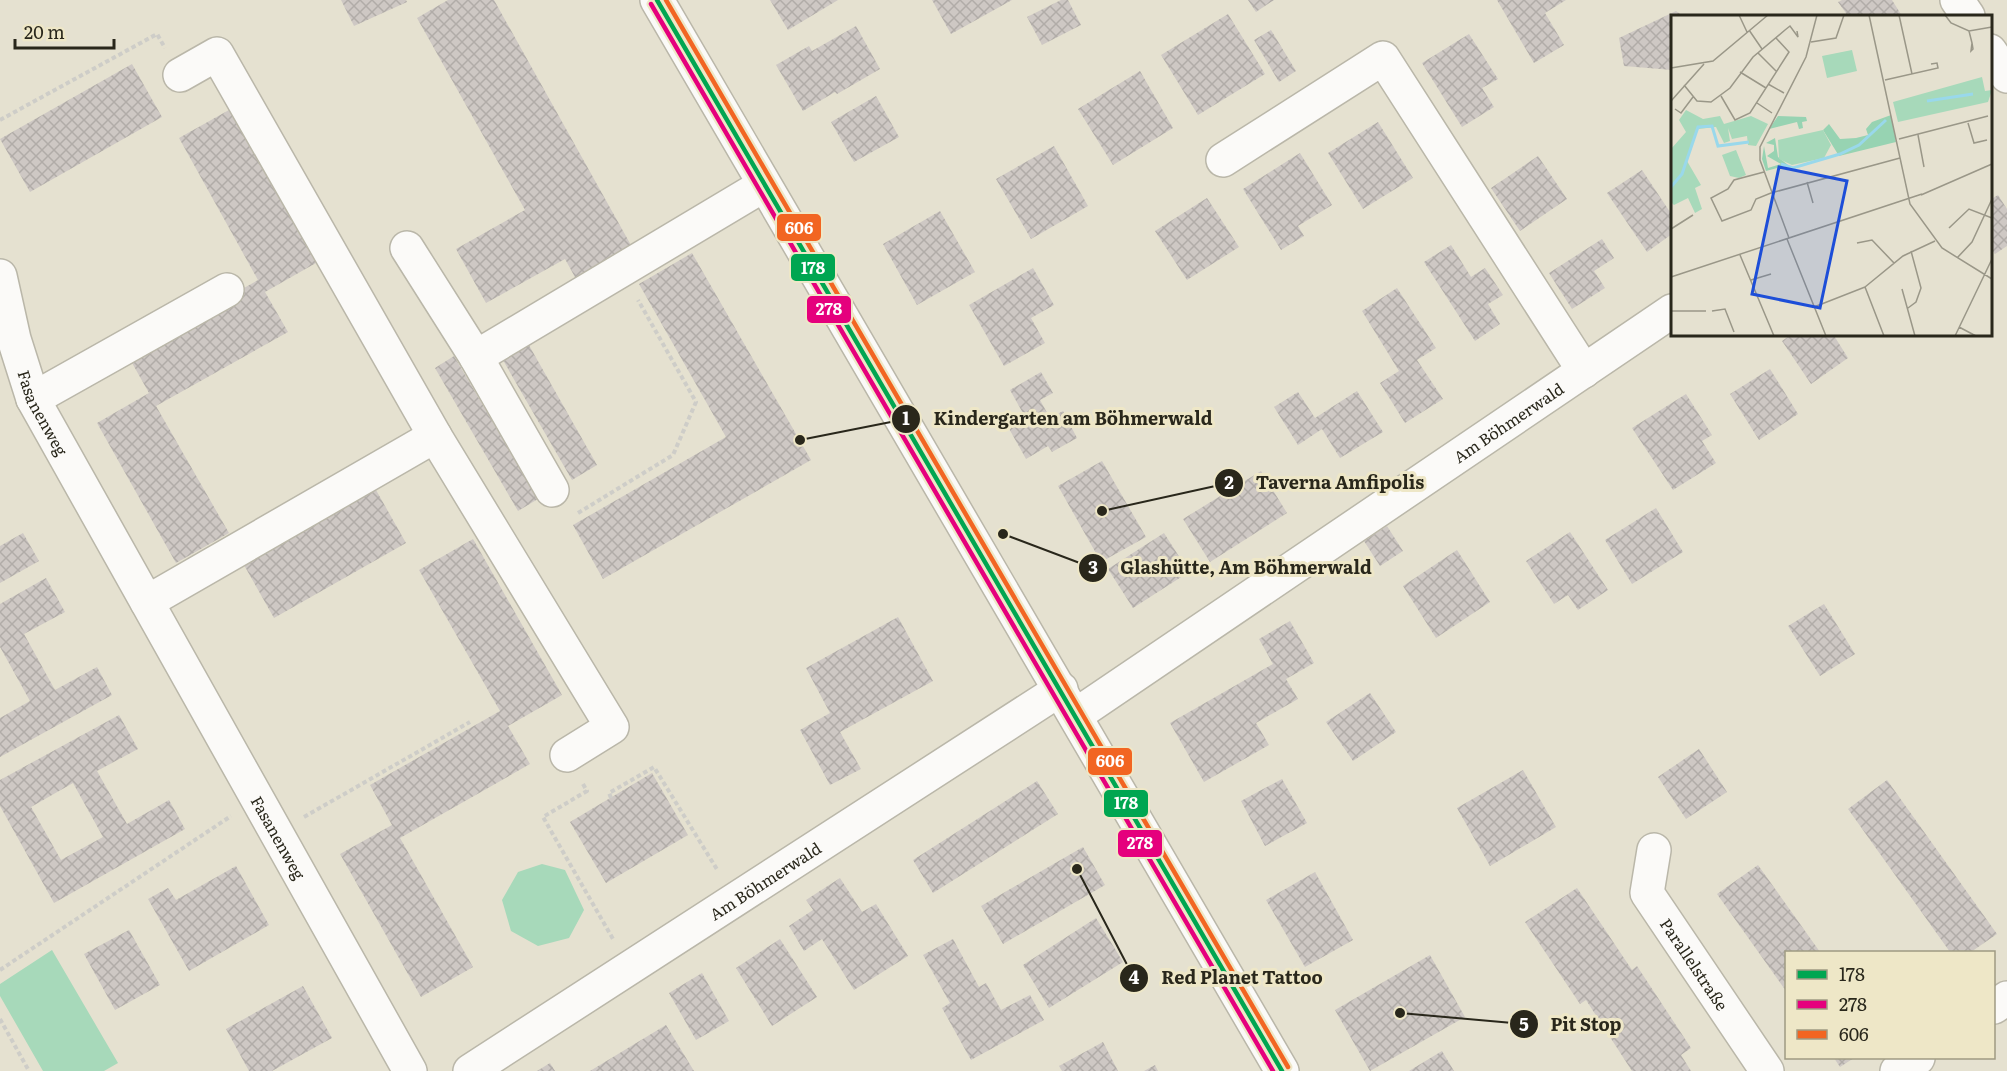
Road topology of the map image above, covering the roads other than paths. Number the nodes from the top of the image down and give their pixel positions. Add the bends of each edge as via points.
1 (657, 0) edge
2 (1957, 0) edge
3 (1967, 15) edge
4 (1992, 54) edge
5 (180, 75) road end
6 (2007, 76) edge
7 (2007, 86) edge
8 (1992, 96) edge
9 (1223, 160) dead end
10 (764, 185) junction
11 (407, 248) dead end
12 (0, 276) edge
13 (227, 290) dead end
14 (1671, 312) edge
15 (476, 357) junction
16 (1584, 371) junction
17 (33, 399) junction
18 (435, 436) junction
19 (552, 490) dead end
20 (147, 602) junction
21 (1068, 702) junction
22 (567, 755) road end
23 (1654, 850) dead end
24 (1915, 1059) edge
25 (410, 1071) edge
26 (470, 1071) edge
27 (1282, 1071) edge
28 (1767, 1071) edge
29 (1897, 1071) edge

1 - 10 street
2 - 3 street
4 - 6 street
5 - 18 street via 217,54
7 - 8 street
9 - 16 street via 1383,58
10 - 15 street
10 - 21 street
11 - 15 street
12 - 17 street, Fasanenweg
13 - 17 street
14 - 16 street, Am Böhmerwald
15 - 19 street
16 - 21 street, Am Böhmerwald
17 - 20 street, Fasanenweg
18 - 20 street
18 - 22 street via 612,727
20 - 25 street, Fasanenweg
21 - 26 street, Am Böhmerwald via 736,900
21 - 27 street
23 - 28 street, Parallelstraße via 1647,893
24 - 29 street

